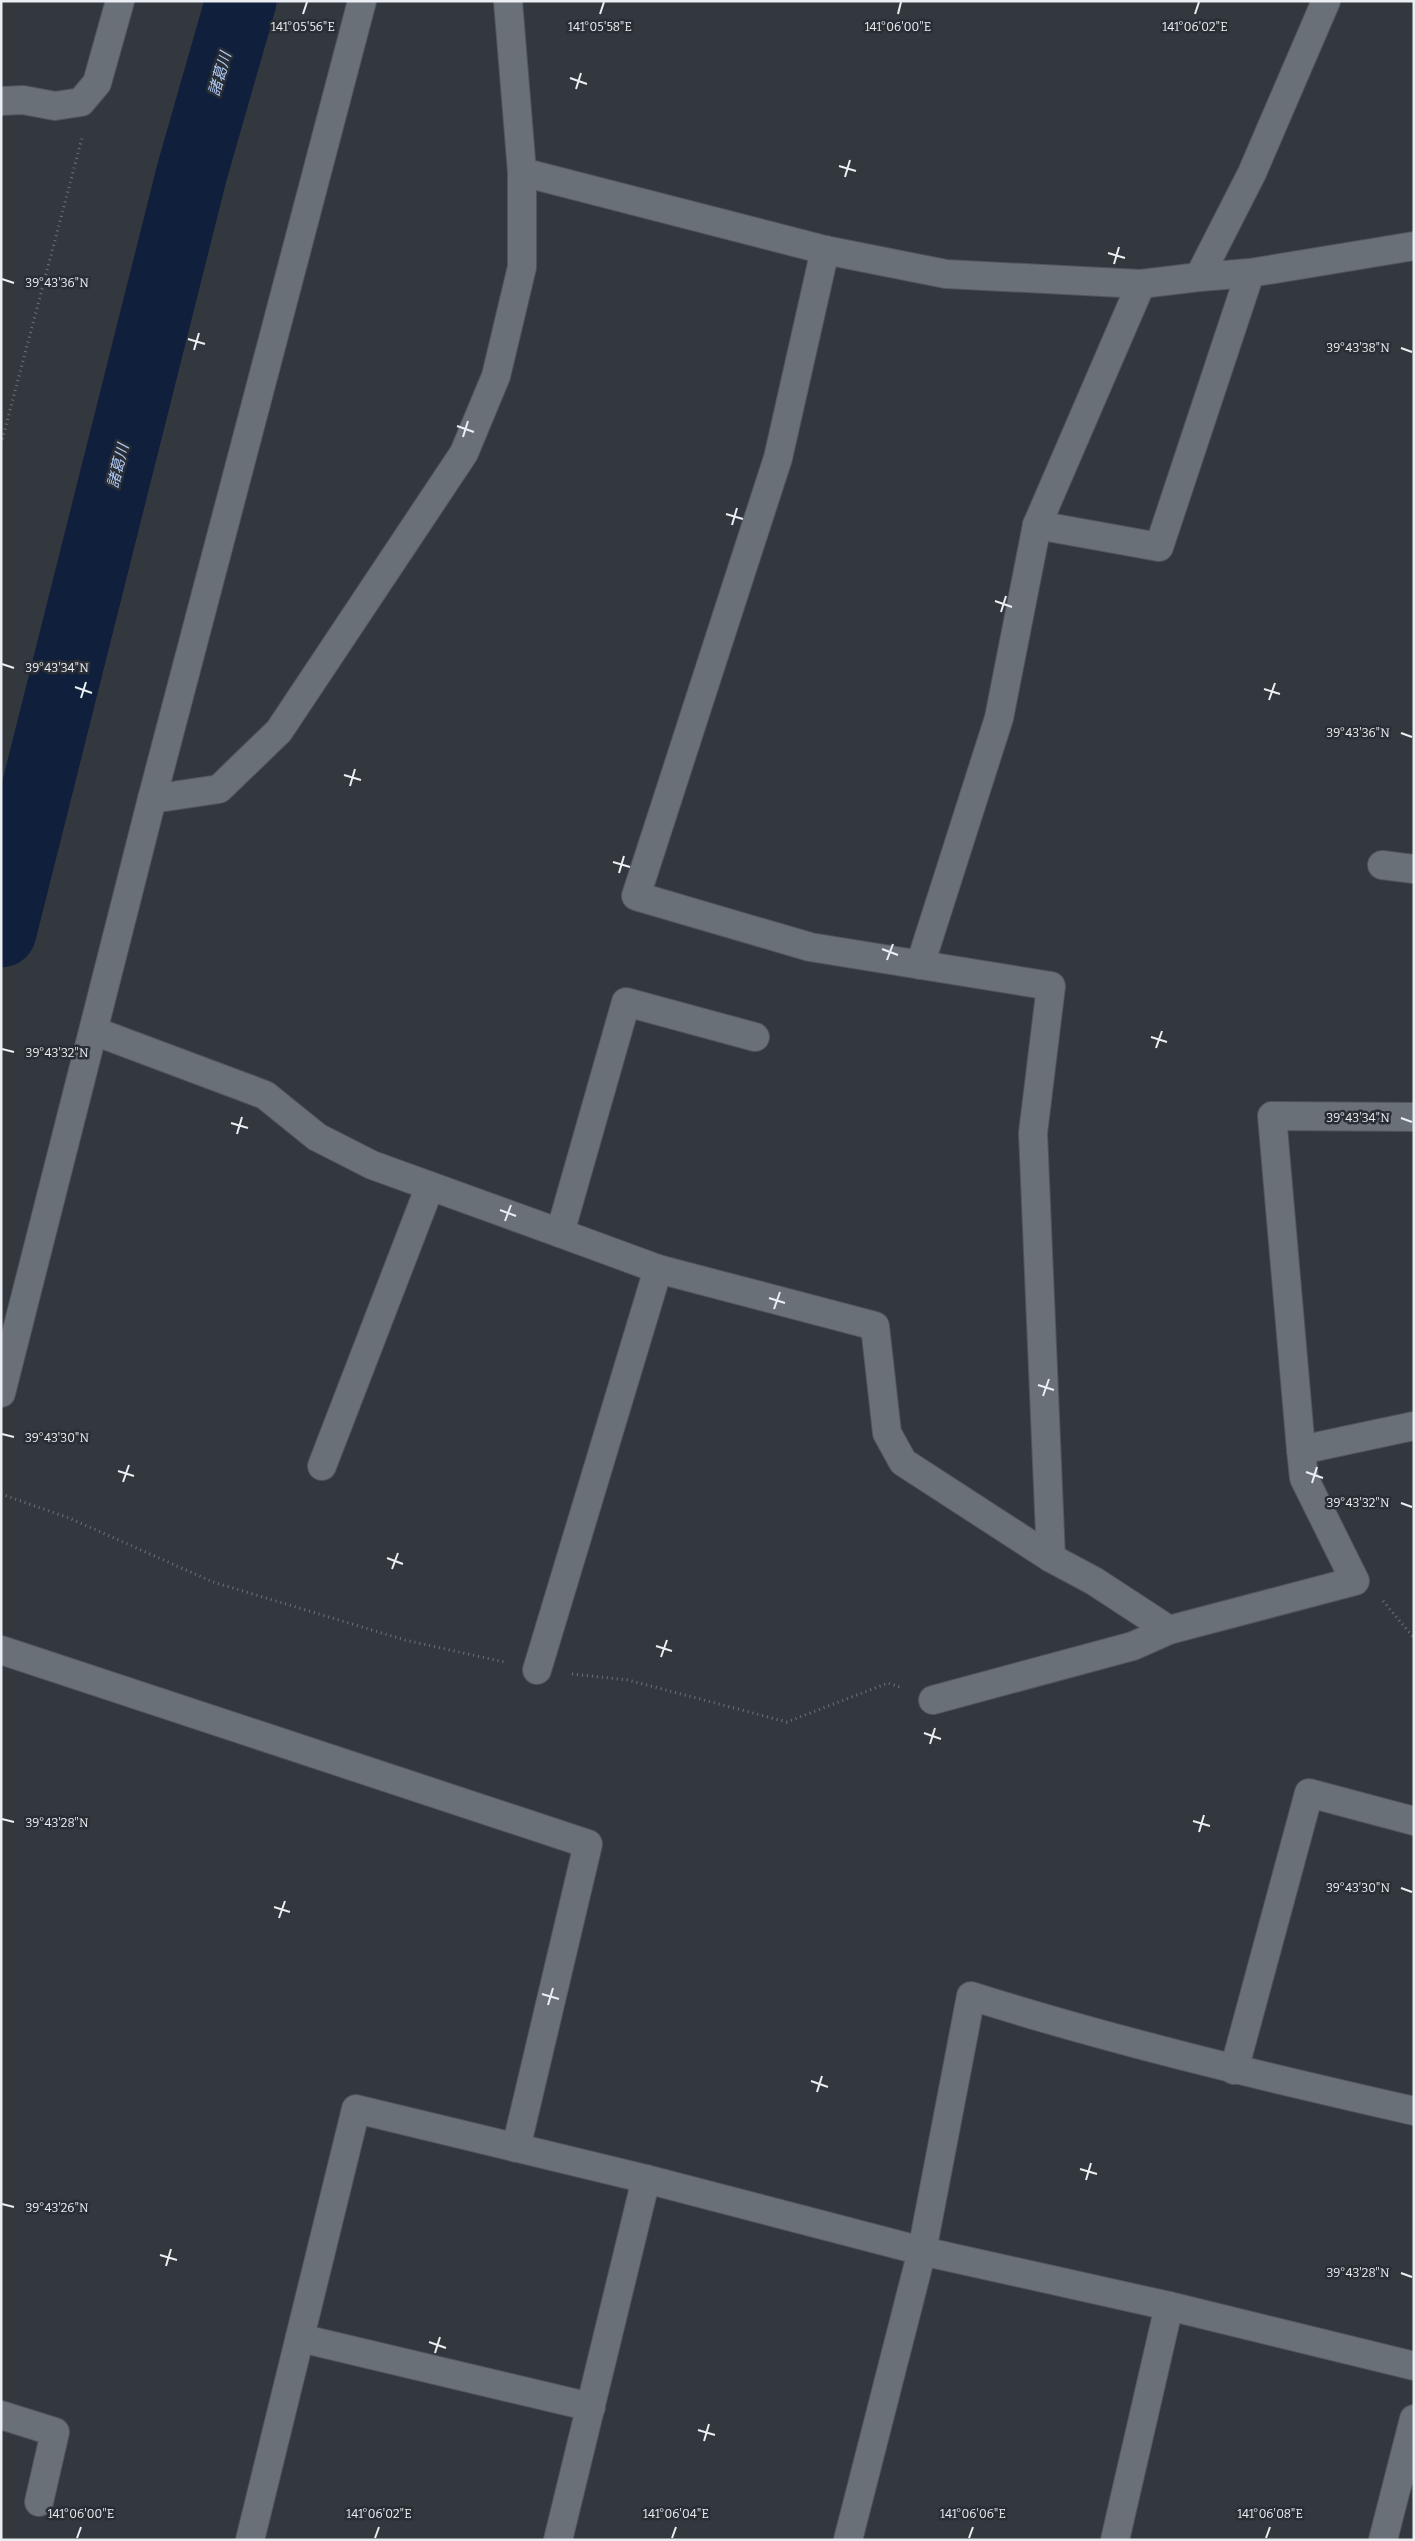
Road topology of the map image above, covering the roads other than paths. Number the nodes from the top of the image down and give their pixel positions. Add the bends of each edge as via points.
1 (120, 1) edge
2 (362, 1) edge
3 (508, 1) edge
4 (1326, 1) edge
5 (1, 101) edge
6 (522, 172) junction
7 (1414, 246) edge
8 (825, 250) junction
9 (1250, 273) junction
10 (1199, 277) junction
11 (1140, 284) junction
12 (1037, 525) junction
13 (152, 799) junction
14 (1382, 865) dead end
15 (1414, 869) edge
16 (920, 965) junction
17 (94, 1031) junction
18 (755, 1037) dead end
19 (1414, 1117) edge
20 (430, 1186) junction
21 (560, 1233) junction
22 (658, 1269) junction
23 (1, 1393) edge
24 (1414, 1426) edge
25 (1301, 1450) junction
26 (322, 1466) dead end
27 (1051, 1558) junction
28 (1169, 1630) junction
29 (1, 1650) edge
30 (537, 1670) road end
31 (933, 1700) road end
32 (1414, 1821) edge
33 (1234, 2070) junction
34 (1414, 2111) edge
35 (516, 2148) junction
36 (646, 2179) junction
37 (922, 2251) junction
38 (1169, 2306) junction
39 (300, 2338) junction
40 (1414, 2366) edge
41 (590, 2407) junction
42 (1, 2415) edge
43 (1414, 2419) edge
44 (40, 2502) dead end
45 (250, 2540) edge
46 (558, 2540) edge
47 (848, 2540) edge
48 (1115, 2540) edge
49 (1383, 2540) edge

1 - 5 street via 97,83 81,102 55,106 23,100
2 - 13 street
3 - 6 street
4 - 10 street via 1252,173
6 - 8 street
6 - 13 street via 522,266 496,376 464,453 278,731 219,789
7 - 9 street
8 - 11 street via 946,274
8 - 16 street via 778,458 636,896 810,947
9 - 10 street
9 - 12 street via 1159,547
10 - 11 street
11 - 12 street
12 - 16 street via 999,718
13 - 17 street
14 - 15 street
16 - 27 street via 1051,986 1033,1133
17 - 20 street via 265,1096 317,1137 372,1165
17 - 23 street
18 - 21 street via 626,1002
19 - 25 street via 1272,1116
20 - 21 street
20 - 26 street
21 - 22 street
22 - 27 street via 876,1326 887,1433 903,1462
22 - 30 street
24 - 25 street
25 - 28 street via 1304,1478 1355,1581
27 - 28 street via 1094,1581
28 - 31 street via 1133,1646
29 - 35 street via 588,1844
32 - 33 street via 1309,1793
33 - 34 street
33 - 37 street via 971,1996
35 - 36 street
35 - 39 street via 356,2109
36 - 37 street
36 - 41 street
37 - 38 street
37 - 47 street
38 - 40 street
38 - 48 street
39 - 41 street
39 - 45 street
41 - 46 street
42 - 44 street via 55,2432
43 - 49 street

